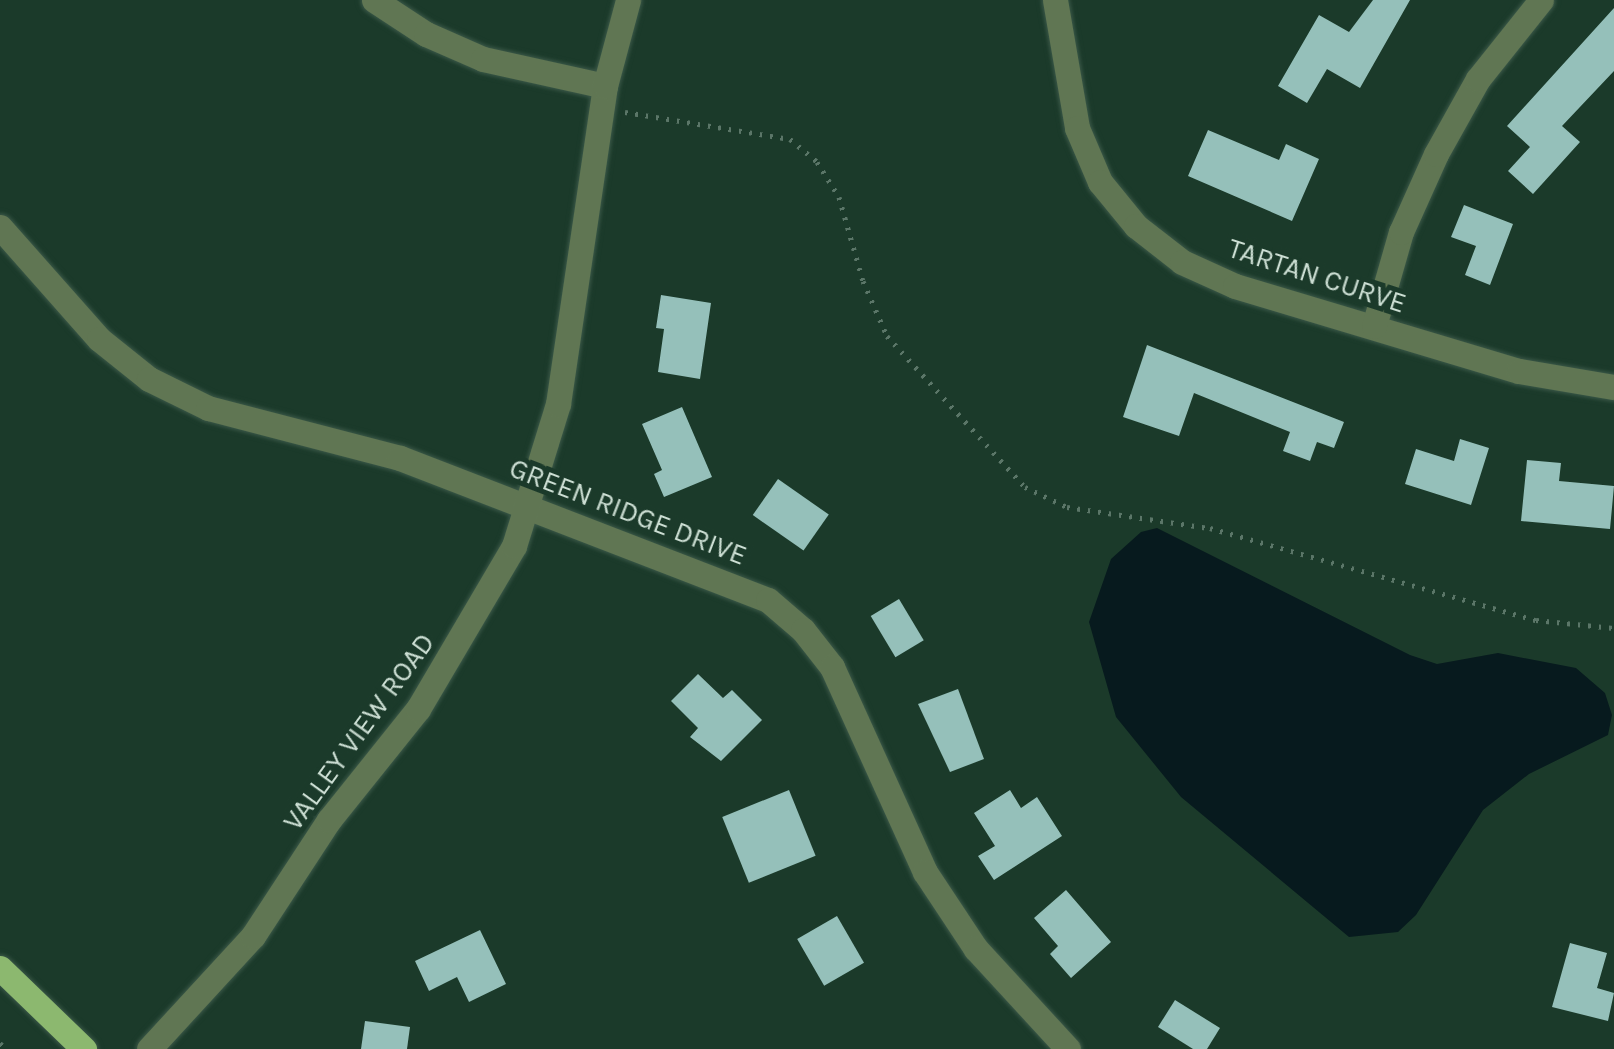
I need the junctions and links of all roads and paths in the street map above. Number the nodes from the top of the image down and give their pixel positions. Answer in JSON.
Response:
{"nodes":[{"id":1,"x":374,"y":0,"type":"edge"},
{"id":2,"x":628,"y":0,"type":"edge"},
{"id":3,"x":1055,"y":0,"type":"edge"},
{"id":4,"x":1542,"y":0,"type":"edge"},
{"id":5,"x":603,"y":97,"type":"junction"},
{"id":6,"x":0,"y":226,"type":"edge"},
{"id":7,"x":1374,"y":326,"type":"junction"},
{"id":8,"x":1614,"y":387,"type":"edge"},
{"id":9,"x":526,"y":504,"type":"junction"},
{"id":10,"x":1614,"y":628,"type":"edge"},
{"id":11,"x":0,"y":968,"type":"edge"},
{"id":12,"x":0,"y":1043,"type":"edge"},
{"id":13,"x":6,"y":1049,"type":"edge"},
{"id":14,"x":84,"y":1049,"type":"edge"},
{"id":15,"x":149,"y":1049,"type":"edge"},
{"id":16,"x":1068,"y":1049,"type":"edge"}],
"edges":[{"from":1,"to":5,"type":"street"},
{"from":2,"to":5,"type":"street","name":"VALLEY VIEW ROAD"},
{"from":3,"to":7,"type":"street","name":"TARTAN CURVE"},
{"from":4,"to":7,"type":"street"},
{"from":5,"to":9,"type":"street","name":"VALLEY VIEW ROAD"},
{"from":5,"to":10,"type":"path"},
{"from":6,"to":9,"type":"street","name":"GREEN RIDGE DRIVE"},
{"from":7,"to":8,"type":"street","name":"TARTAN CURVE"},
{"from":9,"to":15,"type":"street","name":"VALLEY VIEW ROAD"},
{"from":9,"to":16,"type":"street","name":"GREEN RIDGE DRIVE"},
{"from":11,"to":14,"type":"main road"},
{"from":12,"to":13,"type":"path"}]}
